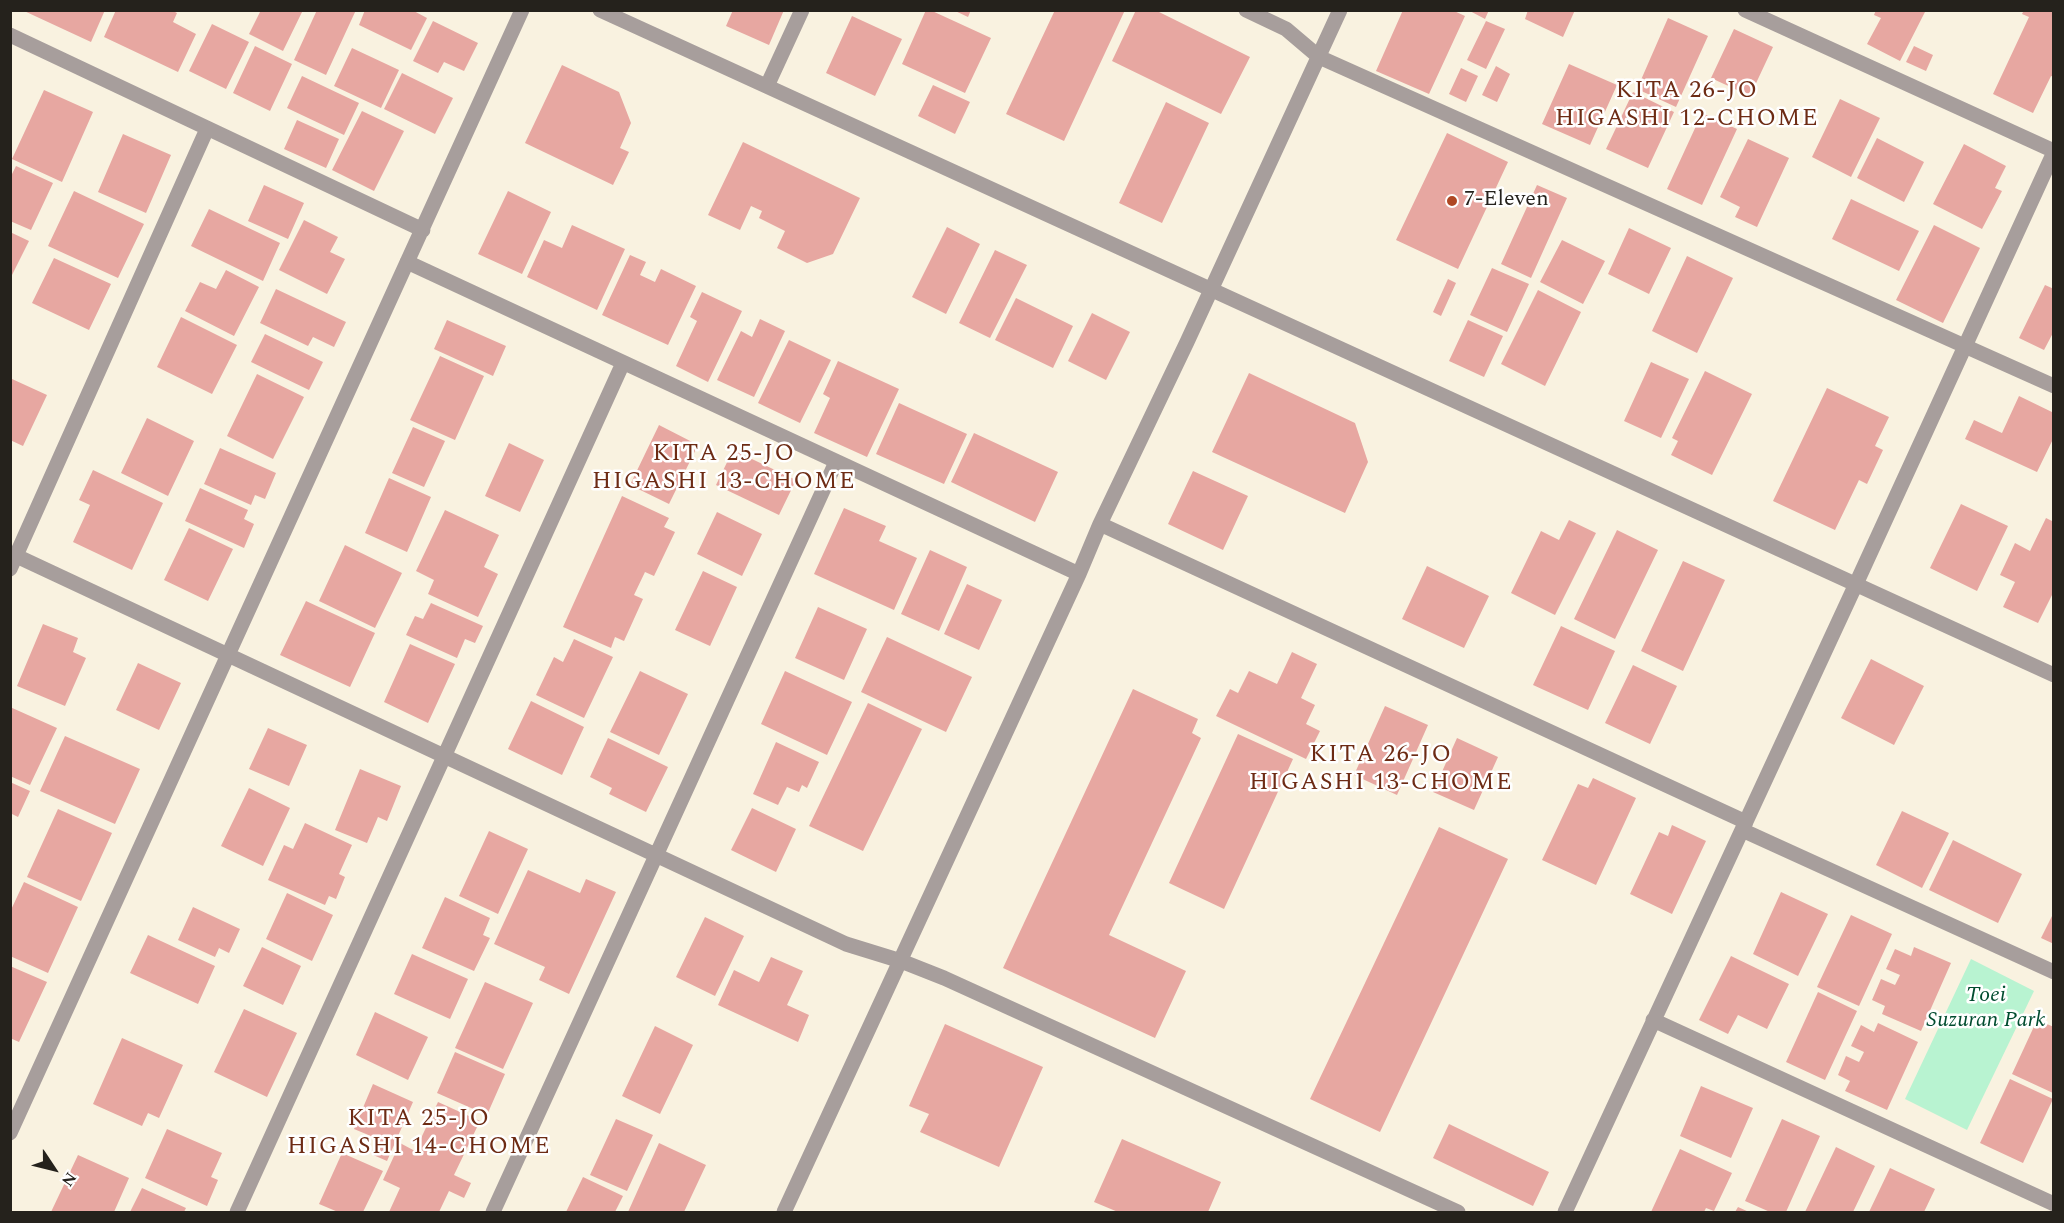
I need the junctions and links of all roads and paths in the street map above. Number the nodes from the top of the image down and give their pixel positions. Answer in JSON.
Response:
{"nodes":[{"id":1,"x":522,"y":10,"type":"edge"},
{"id":2,"x":600,"y":10,"type":"edge"},
{"id":3,"x":802,"y":10,"type":"edge"},
{"id":4,"x":1246,"y":10,"type":"edge"},
{"id":5,"x":1340,"y":10,"type":"edge"},
{"id":6,"x":1745,"y":10,"type":"edge"},
{"id":7,"x":10,"y":35,"type":"edge"},
{"id":8,"x":1319,"y":57,"type":"junction"},
{"id":9,"x":768,"y":86,"type":"junction"},
{"id":10,"x":207,"y":129,"type":"junction"},
{"id":11,"x":2053,"y":156,"type":"edge"},
{"id":12,"x":423,"y":230,"type":"junction"},
{"id":13,"x":407,"y":262,"type":"junction"},
{"id":14,"x":1210,"y":290,"type":"junction"},
{"id":15,"x":1964,"y":347,"type":"junction"},
{"id":16,"x":623,"y":363,"type":"junction"},
{"id":17,"x":2054,"y":386,"type":"edge"},
{"id":18,"x":836,"y":462,"type":"junction"},
{"id":19,"x":1100,"y":524,"type":"junction"},
{"id":20,"x":13,"y":559,"type":"edge"},
{"id":21,"x":1079,"y":574,"type":"junction"},
{"id":22,"x":1856,"y":584,"type":"junction"},
{"id":23,"x":229,"y":655,"type":"junction"},
{"id":24,"x":2054,"y":675,"type":"edge"},
{"id":25,"x":446,"y":756,"type":"junction"},
{"id":26,"x":1744,"y":826,"type":"junction"},
{"id":27,"x":656,"y":854,"type":"junction"},
{"id":28,"x":901,"y":961,"type":"junction"},
{"id":29,"x":2054,"y":972,"type":"edge"},
{"id":30,"x":1653,"y":1020,"type":"junction"},
{"id":31,"x":10,"y":1133,"type":"edge"},
{"id":32,"x":2054,"y":1204,"type":"edge"},
{"id":33,"x":237,"y":1212,"type":"edge"},
{"id":34,"x":493,"y":1212,"type":"edge"},
{"id":35,"x":784,"y":1212,"type":"edge"},
{"id":36,"x":1458,"y":1212,"type":"edge"},
{"id":37,"x":1564,"y":1212,"type":"edge"}],
"edges":[{"from":1,"to":12,"type":"street"},
{"from":2,"to":9,"type":"street"},
{"from":3,"to":9,"type":"street"},
{"from":4,"to":8,"type":"street"},
{"from":5,"to":8,"type":"street"},
{"from":6,"to":11,"type":"street"},
{"from":7,"to":10,"type":"street"},
{"from":8,"to":14,"type":"street"},
{"from":8,"to":15,"type":"street"},
{"from":9,"to":14,"type":"street"},
{"from":10,"to":12,"type":"street"},
{"from":10,"to":20,"type":"street"},
{"from":11,"to":15,"type":"street"},
{"from":12,"to":13,"type":"street"},
{"from":13,"to":16,"type":"street"},
{"from":13,"to":23,"type":"street"},
{"from":14,"to":19,"type":"street"},
{"from":14,"to":22,"type":"street"},
{"from":15,"to":17,"type":"street"},
{"from":15,"to":22,"type":"street"},
{"from":16,"to":18,"type":"street"},
{"from":16,"to":25,"type":"street"},
{"from":18,"to":21,"type":"street"},
{"from":18,"to":27,"type":"street"},
{"from":19,"to":21,"type":"street"},
{"from":19,"to":26,"type":"street"},
{"from":20,"to":23,"type":"street"},
{"from":21,"to":28,"type":"street"},
{"from":22,"to":24,"type":"street"},
{"from":22,"to":26,"type":"street"},
{"from":23,"to":25,"type":"street"},
{"from":23,"to":31,"type":"street"},
{"from":25,"to":27,"type":"street"},
{"from":25,"to":33,"type":"street"},
{"from":26,"to":29,"type":"street"},
{"from":26,"to":30,"type":"street"},
{"from":27,"to":28,"type":"street"},
{"from":27,"to":34,"type":"street"},
{"from":28,"to":35,"type":"street"},
{"from":28,"to":36,"type":"street"},
{"from":30,"to":32,"type":"street"},
{"from":30,"to":37,"type":"street"}]}
